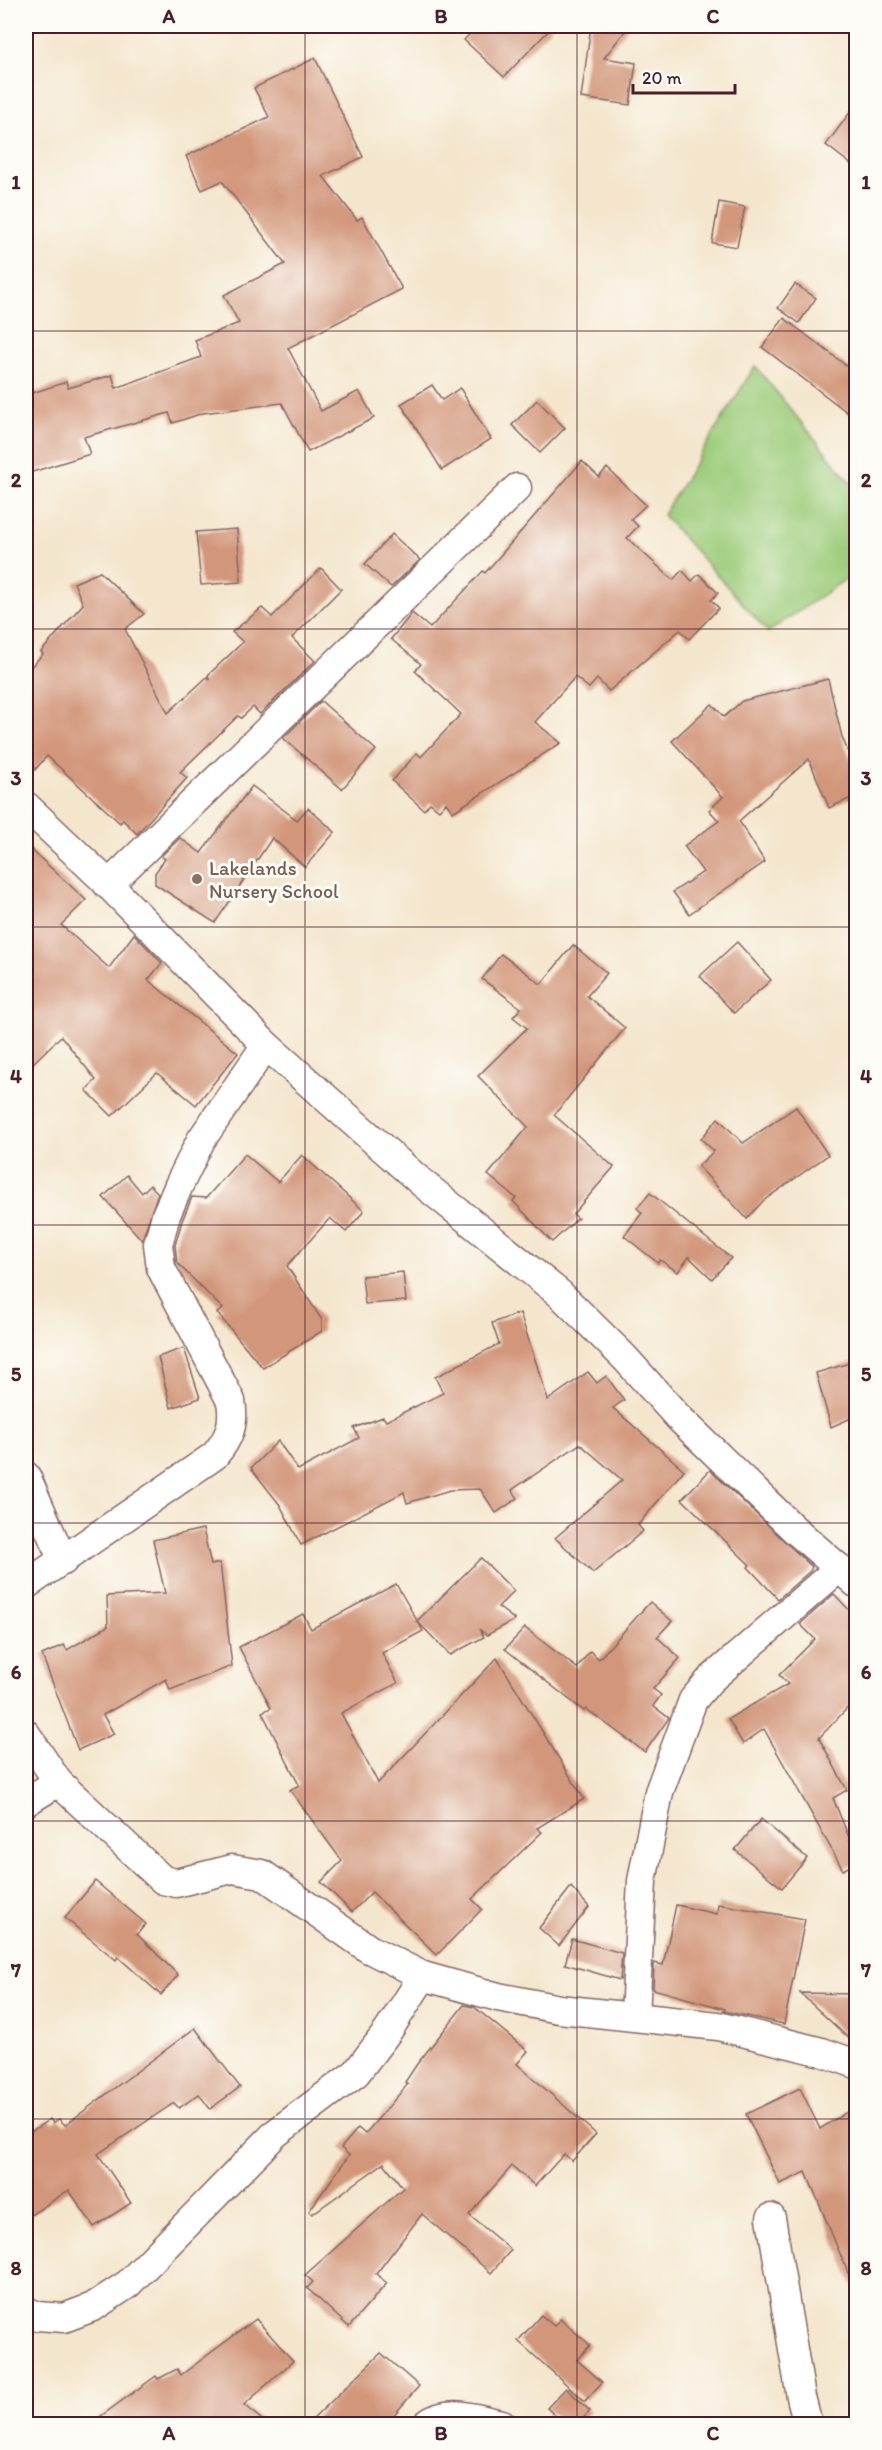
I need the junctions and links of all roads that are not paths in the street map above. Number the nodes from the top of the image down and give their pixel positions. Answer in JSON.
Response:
{"nodes":[{"id":1,"x":518,"y":488,"type":"dead end"},
{"id":2,"x":26,"y":806,"type":"edge"},
{"id":3,"x":108,"y":885,"type":"junction"},
{"id":4,"x":266,"y":1045,"type":"junction"},
{"id":5,"x":26,"y":1476,"type":"edge"},
{"id":6,"x":63,"y":1561,"type":"junction"},
{"id":7,"x":848,"y":1576,"type":"edge"},
{"id":8,"x":26,"y":1585,"type":"edge"},
{"id":9,"x":26,"y":1734,"type":"edge"},
{"id":10,"x":58,"y":1782,"type":"junction"},
{"id":11,"x":26,"y":1802,"type":"edge"},
{"id":12,"x":423,"y":1976,"type":"junction"},
{"id":13,"x":635,"y":2016,"type":"junction"},
{"id":14,"x":856,"y":2064,"type":"edge"},
{"id":15,"x":771,"y":2218,"type":"dead end"},
{"id":16,"x":26,"y":2311,"type":"edge"},
{"id":17,"x":427,"y":2424,"type":"edge"},
{"id":18,"x":502,"y":2424,"type":"edge"},
{"id":19,"x":808,"y":2424,"type":"edge"}],
"edges":[{"from":1,"to":3,"type":"street"},
{"from":2,"to":3,"type":"street"},
{"from":3,"to":4,"type":"street"},
{"from":4,"to":6,"type":"street"},
{"from":4,"to":7,"type":"street"},
{"from":5,"to":6,"type":"street"},
{"from":6,"to":8,"type":"street"},
{"from":7,"to":13,"type":"street"},
{"from":9,"to":10,"type":"street"},
{"from":10,"to":11,"type":"street"},
{"from":10,"to":12,"type":"street"},
{"from":12,"to":13,"type":"street"},
{"from":12,"to":16,"type":"street"},
{"from":13,"to":14,"type":"street"},
{"from":15,"to":19,"type":"street"},
{"from":17,"to":18,"type":"street"}]}
